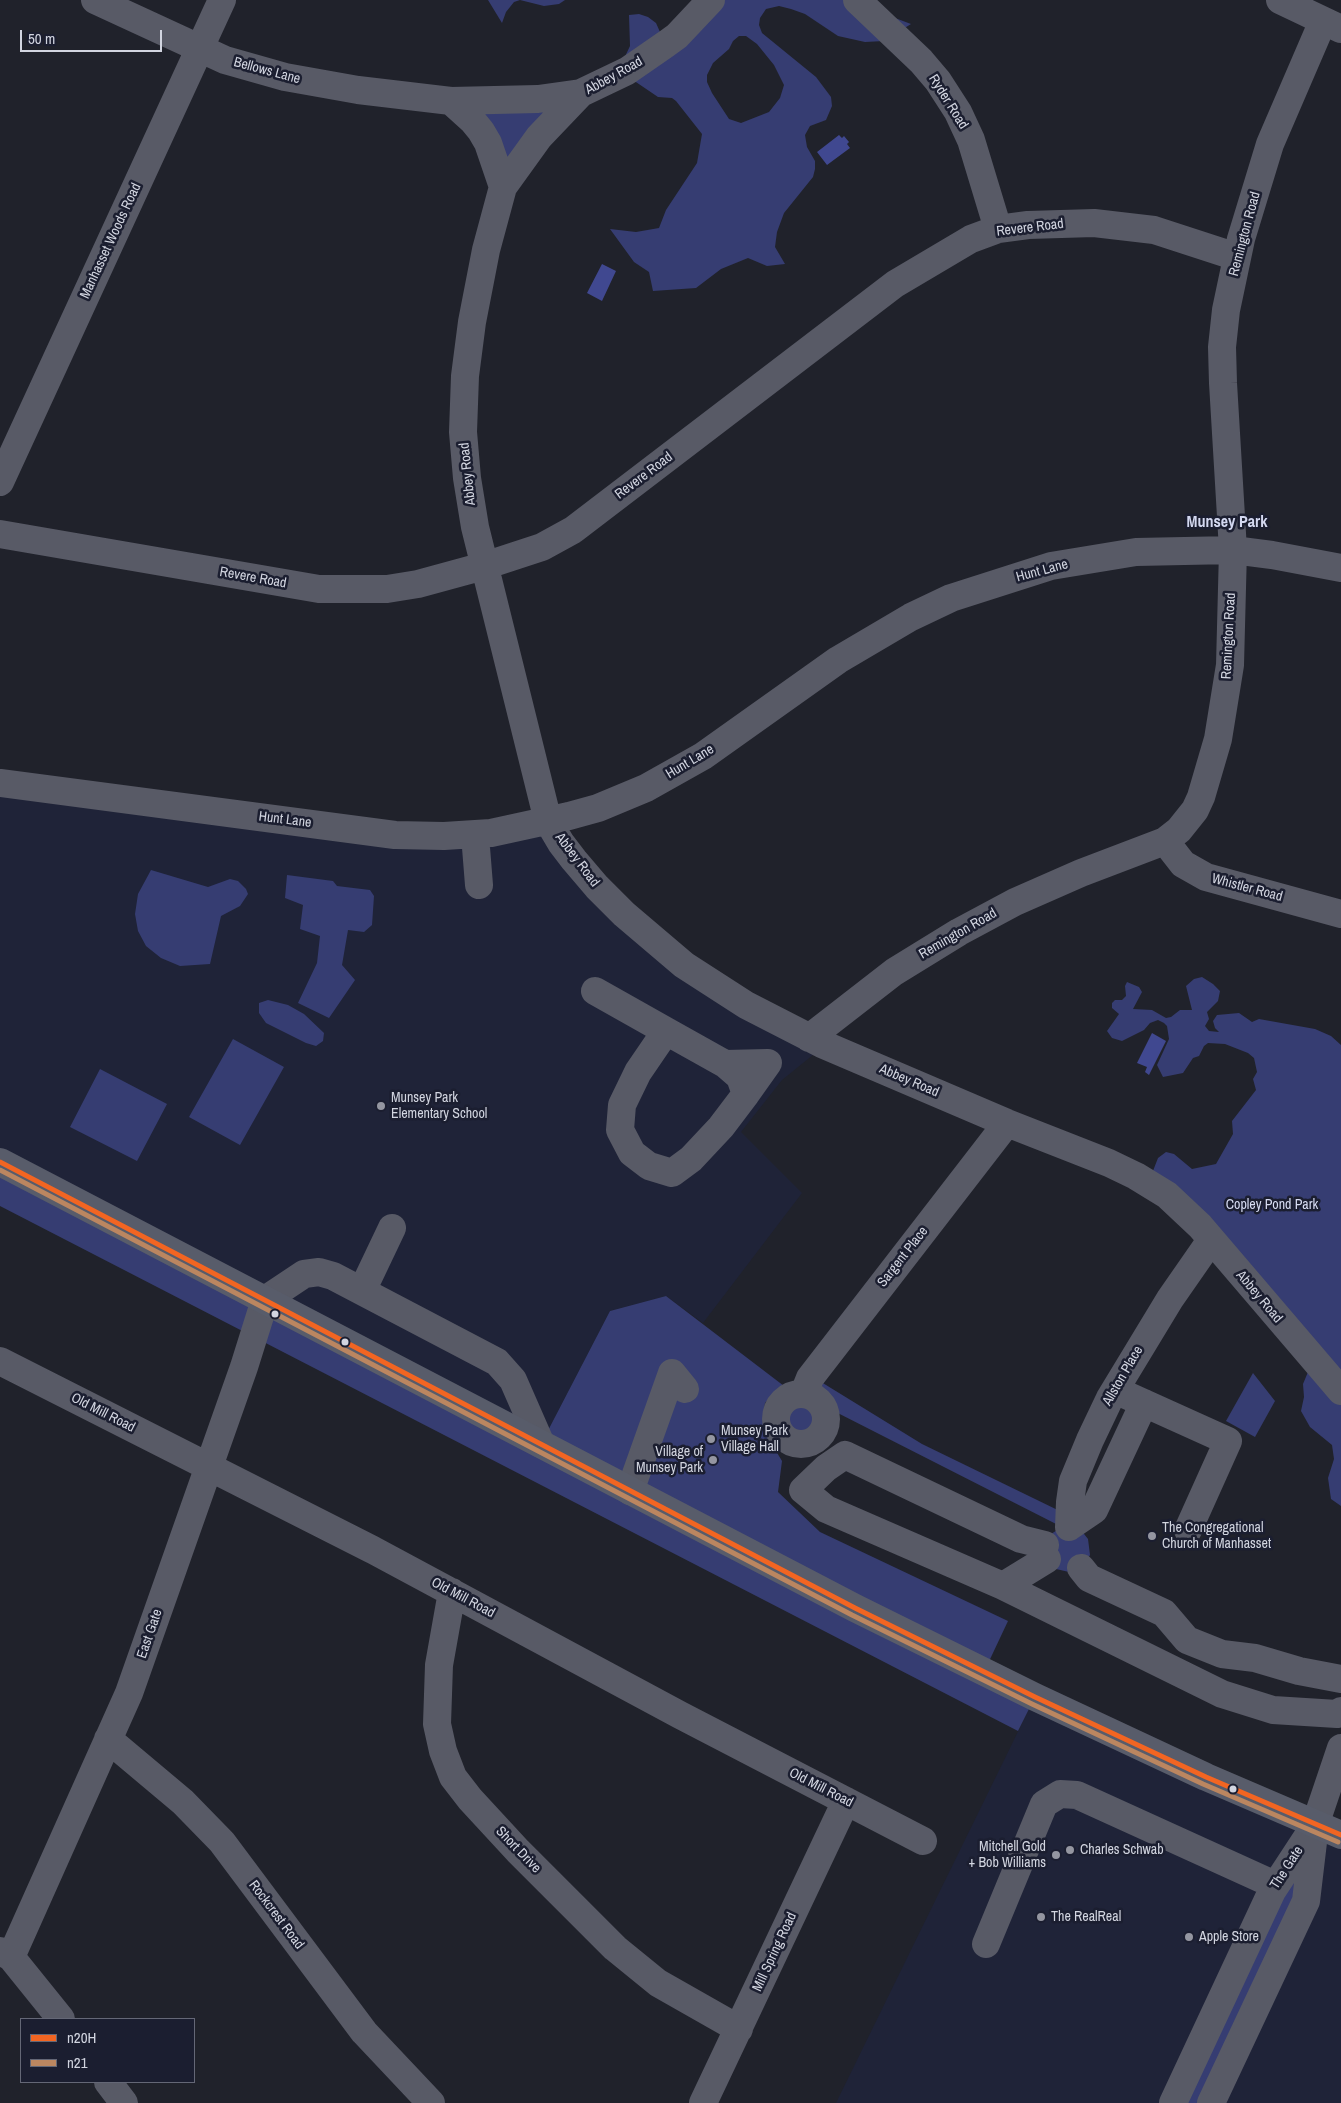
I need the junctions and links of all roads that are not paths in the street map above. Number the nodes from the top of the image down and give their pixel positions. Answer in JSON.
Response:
{"nodes":[{"id":1,"x":95,"y":0,"type":"edge"},
{"id":2,"x":222,"y":0,"type":"edge"},
{"id":3,"x":711,"y":0,"type":"edge"},
{"id":4,"x":857,"y":0,"type":"edge"},
{"id":5,"x":1280,"y":0,"type":"edge"},
{"id":6,"x":1332,"y":25,"type":"edge"},
{"id":7,"x":200,"y":49,"type":"junction"},
{"id":8,"x":581,"y":93,"type":"junction"},
{"id":9,"x":451,"y":101,"type":"junction"},
{"id":10,"x":503,"y":188,"type":"junction"},
{"id":11,"x":998,"y":229,"type":"junction"},
{"id":12,"x":1237,"y":257,"type":"junction"},
{"id":13,"x":0,"y":482,"type":"edge"},
{"id":14,"x":0,"y":534,"type":"edge"},
{"id":15,"x":1233,"y":550,"type":"junction"},
{"id":16,"x":484,"y":566,"type":"junction"},
{"id":17,"x":1341,"y":568,"type":"edge"},
{"id":18,"x":0,"y":783,"type":"edge"},
{"id":19,"x":548,"y":820,"type":"junction"},
{"id":20,"x":475,"y":834,"type":"junction"},
{"id":21,"x":1165,"y":841,"type":"junction"},
{"id":22,"x":479,"y":885,"type":"dead end"},
{"id":23,"x":1341,"y":914,"type":"edge"},
{"id":24,"x":595,"y":991,"type":"dead end"},
{"id":25,"x":666,"y":1031,"type":"junction"},
{"id":26,"x":802,"y":1034,"type":"junction"},
{"id":27,"x":768,"y":1063,"type":"junction"},
{"id":28,"x":725,"y":1064,"type":"junction"},
{"id":29,"x":746,"y":1094,"type":"junction"},
{"id":30,"x":1007,"y":1122,"type":"junction"},
{"id":31,"x":0,"y":1162,"type":"edge"},
{"id":32,"x":392,"y":1228,"type":"dead end"},
{"id":33,"x":1211,"y":1240,"type":"junction"},
{"id":34,"x":362,"y":1291,"type":"junction"},
{"id":35,"x":264,"y":1300,"type":"junction"},
{"id":36,"x":0,"y":1361,"type":"edge"},
{"id":37,"x":685,"y":1389,"type":"dead end"},
{"id":38,"x":1115,"y":1390,"type":"junction"},
{"id":39,"x":1341,"y":1391,"type":"edge"},
{"id":40,"x":807,"y":1395,"type":"dead end"},
{"id":41,"x":1144,"y":1403,"type":"junction"},
{"id":42,"x":541,"y":1444,"type":"junction"},
{"id":43,"x":208,"y":1467,"type":"junction"},
{"id":44,"x":630,"y":1491,"type":"junction"},
{"id":45,"x":1069,"y":1527,"type":"junction"},
{"id":46,"x":1188,"y":1530,"type":"dead end"},
{"id":47,"x":1046,"y":1552,"type":"junction"},
{"id":48,"x":1081,"y":1568,"type":"junction"},
{"id":49,"x":1003,"y":1586,"type":"junction"},
{"id":50,"x":452,"y":1592,"type":"junction"},
{"id":51,"x":1341,"y":1679,"type":"edge"},
{"id":52,"x":1341,"y":1711,"type":"edge"},
{"id":53,"x":108,"y":1739,"type":"junction"},
{"id":54,"x":1339,"y":1759,"type":"edge"},
{"id":55,"x":846,"y":1801,"type":"junction"},
{"id":56,"x":1316,"y":1825,"type":"junction"},
{"id":57,"x":1341,"y":1835,"type":"edge"},
{"id":58,"x":923,"y":1841,"type":"dead end"},
{"id":59,"x":1275,"y":1885,"type":"junction"},
{"id":60,"x":1263,"y":1910,"type":"junction"},
{"id":61,"x":1295,"y":1924,"type":"junction"},
{"id":62,"x":986,"y":1944,"type":"dead end"},
{"id":63,"x":5,"y":1954,"type":"edge"},
{"id":64,"x":60,"y":2018,"type":"edge"},
{"id":65,"x":738,"y":2028,"type":"junction"},
{"id":66,"x":109,"y":2083,"type":"edge"},
{"id":67,"x":124,"y":2103,"type":"edge"},
{"id":68,"x":431,"y":2103,"type":"edge"},
{"id":69,"x":703,"y":2103,"type":"edge"},
{"id":70,"x":1173,"y":2103,"type":"edge"},
{"id":71,"x":1212,"y":2103,"type":"edge"}],
"edges":[{"from":1,"to":7,"type":"street","name":"Bellows Lane"},
{"from":2,"to":7,"type":"street","name":"Manhasset Woods Road"},
{"from":3,"to":8,"type":"street","name":"Abbey Road"},
{"from":4,"to":11,"type":"street","name":"Ryder Road"},
{"from":5,"to":6,"type":"street"},
{"from":6,"to":12,"type":"street","name":"Remington Road"},
{"from":7,"to":9,"type":"street","name":"Bellows Lane"},
{"from":7,"to":13,"type":"street","name":"Manhasset Woods Road"},
{"from":8,"to":9,"type":"street","name":"Bellows Lane"},
{"from":8,"to":10,"type":"street","name":"Abbey Road"},
{"from":9,"to":10,"type":"street"},
{"from":10,"to":16,"type":"street","name":"Abbey Road"},
{"from":11,"to":12,"type":"street","name":"Revere Road"},
{"from":11,"to":16,"type":"street","name":"Revere Road"},
{"from":12,"to":15,"type":"street","name":"Remington Road"},
{"from":14,"to":16,"type":"street","name":"Revere Road"},
{"from":15,"to":17,"type":"street","name":"Hunt Lane"},
{"from":15,"to":19,"type":"street","name":"Hunt Lane"},
{"from":15,"to":21,"type":"street","name":"Remington Road"},
{"from":16,"to":19,"type":"street","name":"Abbey Road"},
{"from":18,"to":20,"type":"street","name":"Hunt Lane"},
{"from":19,"to":20,"type":"street","name":"Hunt Lane"},
{"from":19,"to":26,"type":"street","name":"Abbey Road"},
{"from":20,"to":22,"type":"street"},
{"from":21,"to":23,"type":"street","name":"Whistler Road"},
{"from":21,"to":26,"type":"street","name":"Remington Road"},
{"from":24,"to":25,"type":"street"},
{"from":25,"to":28,"type":"street"},
{"from":25,"to":29,"type":"street"},
{"from":26,"to":27,"type":"street","name":"Remington Road"},
{"from":26,"to":30,"type":"street","name":"Abbey Road"},
{"from":27,"to":28,"type":"street"},
{"from":27,"to":29,"type":"street","name":"Remington Road"},
{"from":28,"to":29,"type":"street"},
{"from":30,"to":33,"type":"street","name":"Abbey Road"},
{"from":30,"to":40,"type":"street","name":"Sargent Place"},
{"from":31,"to":35,"type":"main road"},
{"from":32,"to":34,"type":"street"},
{"from":33,"to":38,"type":"street","name":"Allston Place"},
{"from":33,"to":39,"type":"street","name":"Abbey Road"},
{"from":34,"to":35,"type":"street"},
{"from":34,"to":42,"type":"street"},
{"from":35,"to":42,"type":"main road"},
{"from":35,"to":43,"type":"street","name":"East Gate"},
{"from":36,"to":43,"type":"street","name":"Old Mill Road"},
{"from":37,"to":44,"type":"street"},
{"from":38,"to":41,"type":"street"},
{"from":38,"to":45,"type":"street","name":"Allston Place"},
{"from":41,"to":45,"type":"street"},
{"from":41,"to":46,"type":"street"},
{"from":42,"to":44,"type":"main road"},
{"from":43,"to":50,"type":"street","name":"Old Mill Road"},
{"from":43,"to":53,"type":"street","name":"East Gate"},
{"from":44,"to":56,"type":"main road"},
{"from":45,"to":47,"type":"street"},
{"from":45,"to":48,"type":"street"},
{"from":47,"to":48,"type":"street"},
{"from":47,"to":49,"type":"street"},
{"from":47,"to":49,"type":"street"},
{"from":48,"to":51,"type":"street"},
{"from":49,"to":52,"type":"street"},
{"from":50,"to":55,"type":"street","name":"Old Mill Road"},
{"from":50,"to":65,"type":"street","name":"Short Drive"},
{"from":53,"to":63,"type":"street","name":"East Gate"},
{"from":53,"to":68,"type":"street","name":"Rockcrest Road"},
{"from":54,"to":56,"type":"street"},
{"from":55,"to":58,"type":"street","name":"Old Mill Road"},
{"from":55,"to":65,"type":"street","name":"Mill Spring Road"},
{"from":56,"to":57,"type":"main road"},
{"from":56,"to":59,"type":"street","name":"The Gate"},
{"from":56,"to":61,"type":"street","name":"The Gate"},
{"from":59,"to":60,"type":"street","name":"The Gate"},
{"from":59,"to":62,"type":"street"},
{"from":60,"to":61,"type":"street"},
{"from":60,"to":70,"type":"street","name":"The Gate"},
{"from":61,"to":71,"type":"street","name":"The Gate"},
{"from":63,"to":64,"type":"street"},
{"from":65,"to":69,"type":"street","name":"Mill Spring Road"},
{"from":66,"to":67,"type":"street"}]}
